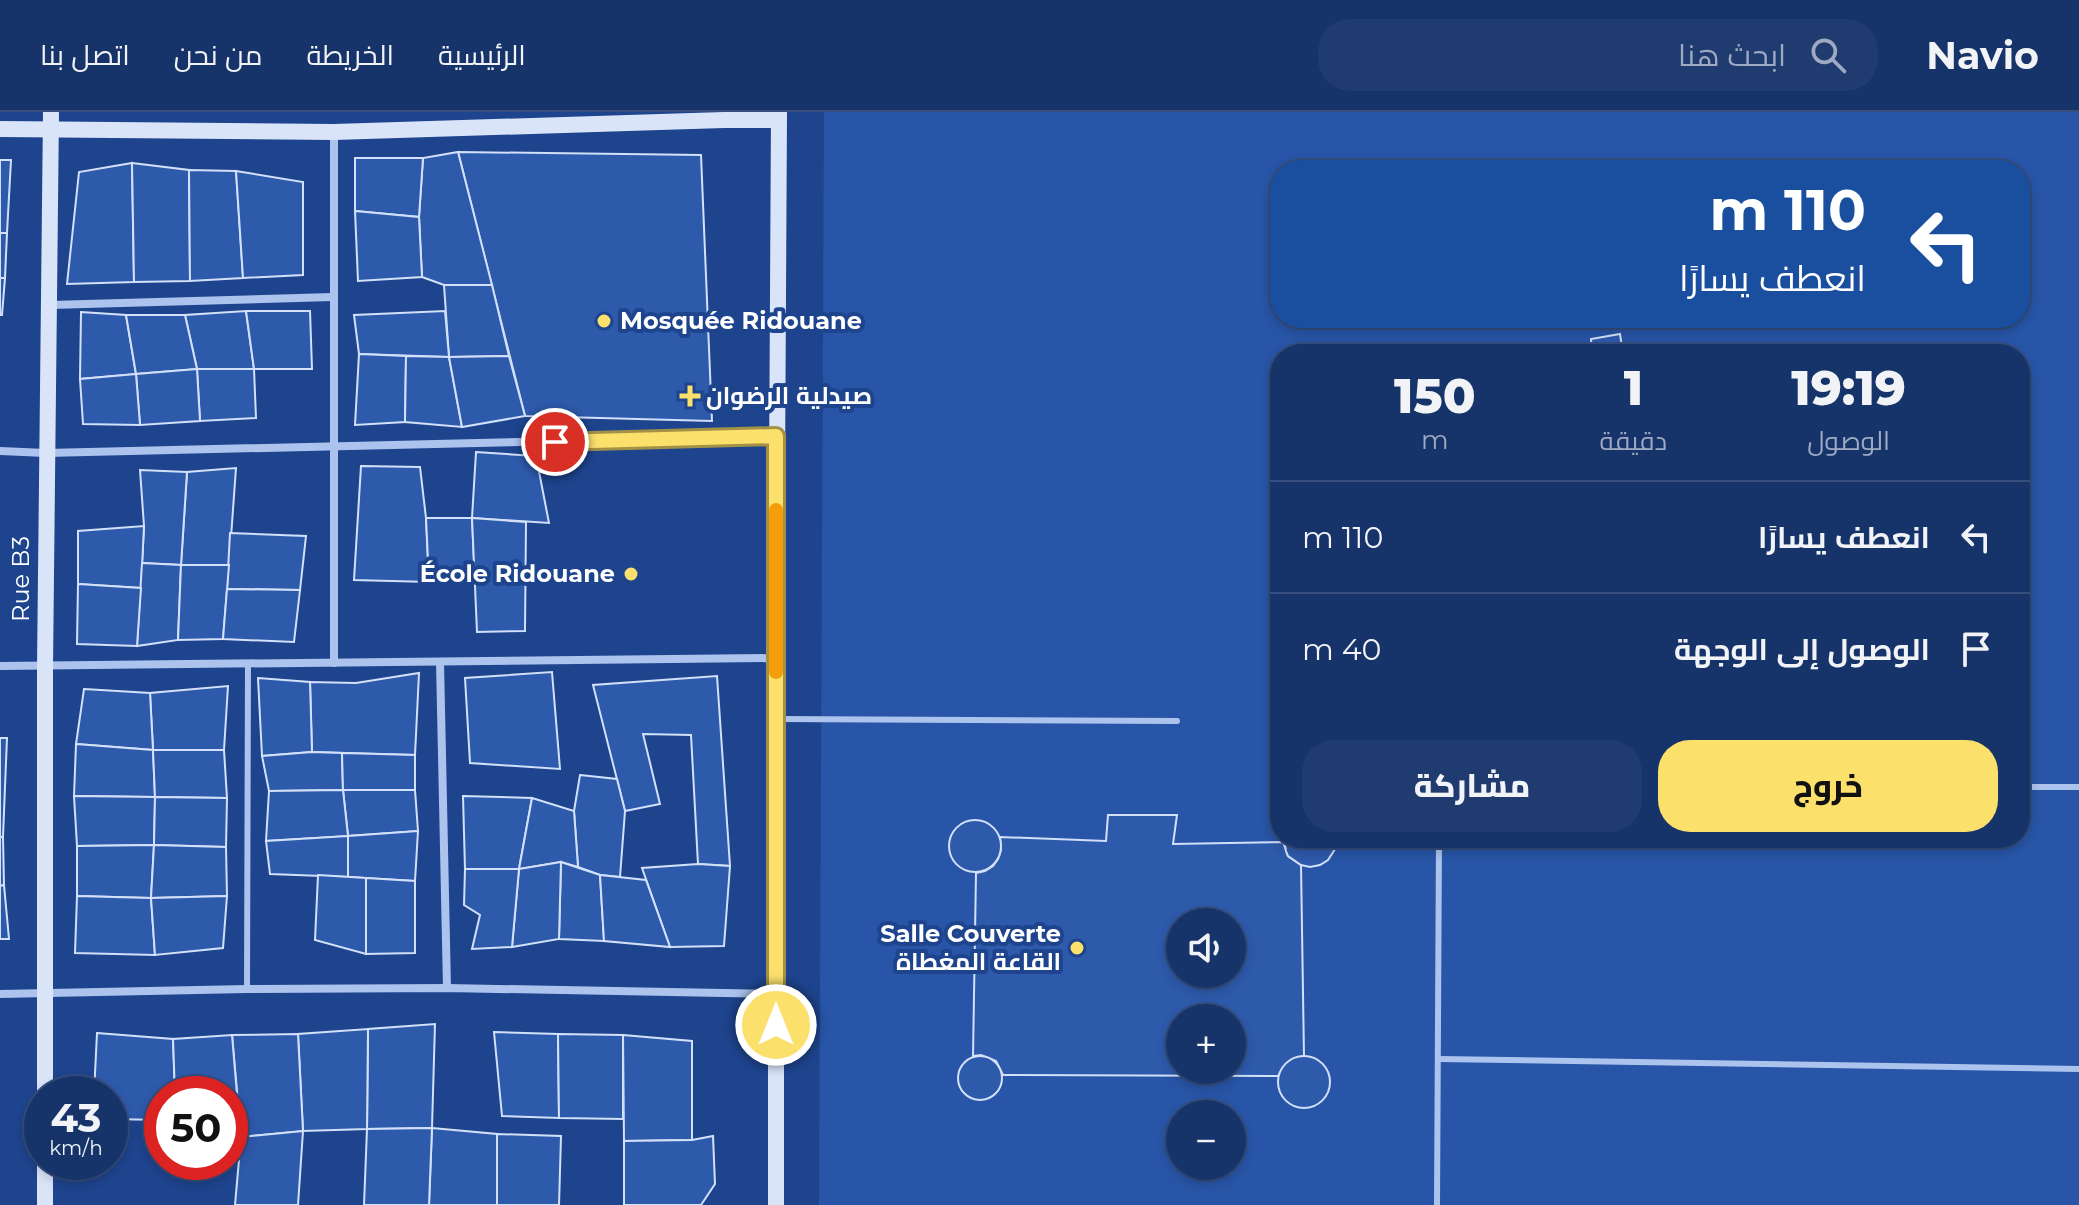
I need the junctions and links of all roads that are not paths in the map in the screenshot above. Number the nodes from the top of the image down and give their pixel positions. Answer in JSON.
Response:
{"nodes":[{"id":1,"x":51,"y":112,"type":"edge"},
{"id":2,"x":779,"y":116,"type":"edge"},
{"id":3,"x":0,"y":129,"type":"edge"},
{"id":4,"x":51,"y":130,"type":"junction"},
{"id":5,"x":334,"y":132,"type":"junction"},
{"id":6,"x":333,"y":297,"type":"junction"},
{"id":7,"x":50,"y":305,"type":"junction"},
{"id":8,"x":776,"y":436,"type":"junction"},
{"id":9,"x":334,"y":447,"type":"junction"},
{"id":10,"x":0,"y":451,"type":"edge"},
{"id":11,"x":46,"y":453,"type":"junction"},
{"id":12,"x":776,"y":658,"type":"junction"},
{"id":13,"x":440,"y":662,"type":"junction"},
{"id":14,"x":334,"y":663,"type":"junction"},
{"id":15,"x":248,"y":664,"type":"junction"},
{"id":16,"x":0,"y":666,"type":"edge"},
{"id":17,"x":45,"y":667,"type":"junction"},
{"id":18,"x":776,"y":719,"type":"junction"},
{"id":19,"x":1177,"y":721,"type":"dead end"},
{"id":20,"x":2030,"y":787,"type":"edge"},
{"id":21,"x":2079,"y":787,"type":"edge"},
{"id":22,"x":1439,"y":848,"type":"edge"},
{"id":23,"x":447,"y":988,"type":"junction"},
{"id":24,"x":247,"y":989,"type":"junction"},
{"id":25,"x":0,"y":994,"type":"edge"},
{"id":26,"x":44,"y":994,"type":"junction"},
{"id":27,"x":776,"y":994,"type":"junction"},
{"id":28,"x":1438,"y":1059,"type":"junction"},
{"id":29,"x":2079,"y":1069,"type":"edge"},
{"id":30,"x":45,"y":1076,"type":"edge"},
{"id":31,"x":45,"y":1180,"type":"edge"},
{"id":32,"x":45,"y":1205,"type":"edge"},
{"id":33,"x":776,"y":1205,"type":"edge"},
{"id":34,"x":1437,"y":1205,"type":"edge"}],
"edges":[{"from":1,"to":4,"type":"street","name":"Rue B3"},
{"from":2,"to":5,"type":"street"},
{"from":2,"to":8,"type":"street"},
{"from":3,"to":4,"type":"street"},
{"from":4,"to":5,"type":"street"},
{"from":4,"to":7,"type":"street","name":"Rue B3"},
{"from":5,"to":6,"type":"street"},
{"from":6,"to":7,"type":"street"},
{"from":6,"to":9,"type":"street"},
{"from":7,"to":11,"type":"street","name":"Rue B3"},
{"from":8,"to":9,"type":"street"},
{"from":8,"to":12,"type":"street"},
{"from":9,"to":11,"type":"street"},
{"from":9,"to":14,"type":"street"},
{"from":10,"to":11,"type":"street"},
{"from":11,"to":17,"type":"street","name":"Rue B3"},
{"from":12,"to":13,"type":"street"},
{"from":12,"to":18,"type":"street"},
{"from":13,"to":14,"type":"street"},
{"from":13,"to":23,"type":"street"},
{"from":14,"to":15,"type":"street"},
{"from":15,"to":17,"type":"street"},
{"from":15,"to":24,"type":"lane"},
{"from":16,"to":17,"type":"street"},
{"from":17,"to":26,"type":"street","name":"Rue B3"},
{"from":18,"to":19,"type":"lane"},
{"from":18,"to":27,"type":"street"},
{"from":20,"to":21,"type":"lane"},
{"from":22,"to":28,"type":"lane"},
{"from":23,"to":24,"type":"street"},
{"from":23,"to":27,"type":"street"},
{"from":24,"to":26,"type":"street"},
{"from":25,"to":26,"type":"street"},
{"from":26,"to":30,"type":"street","name":"Rue B3"},
{"from":27,"to":33,"type":"street"},
{"from":28,"to":29,"type":"lane"},
{"from":28,"to":34,"type":"lane"},
{"from":31,"to":32,"type":"street"}]}
